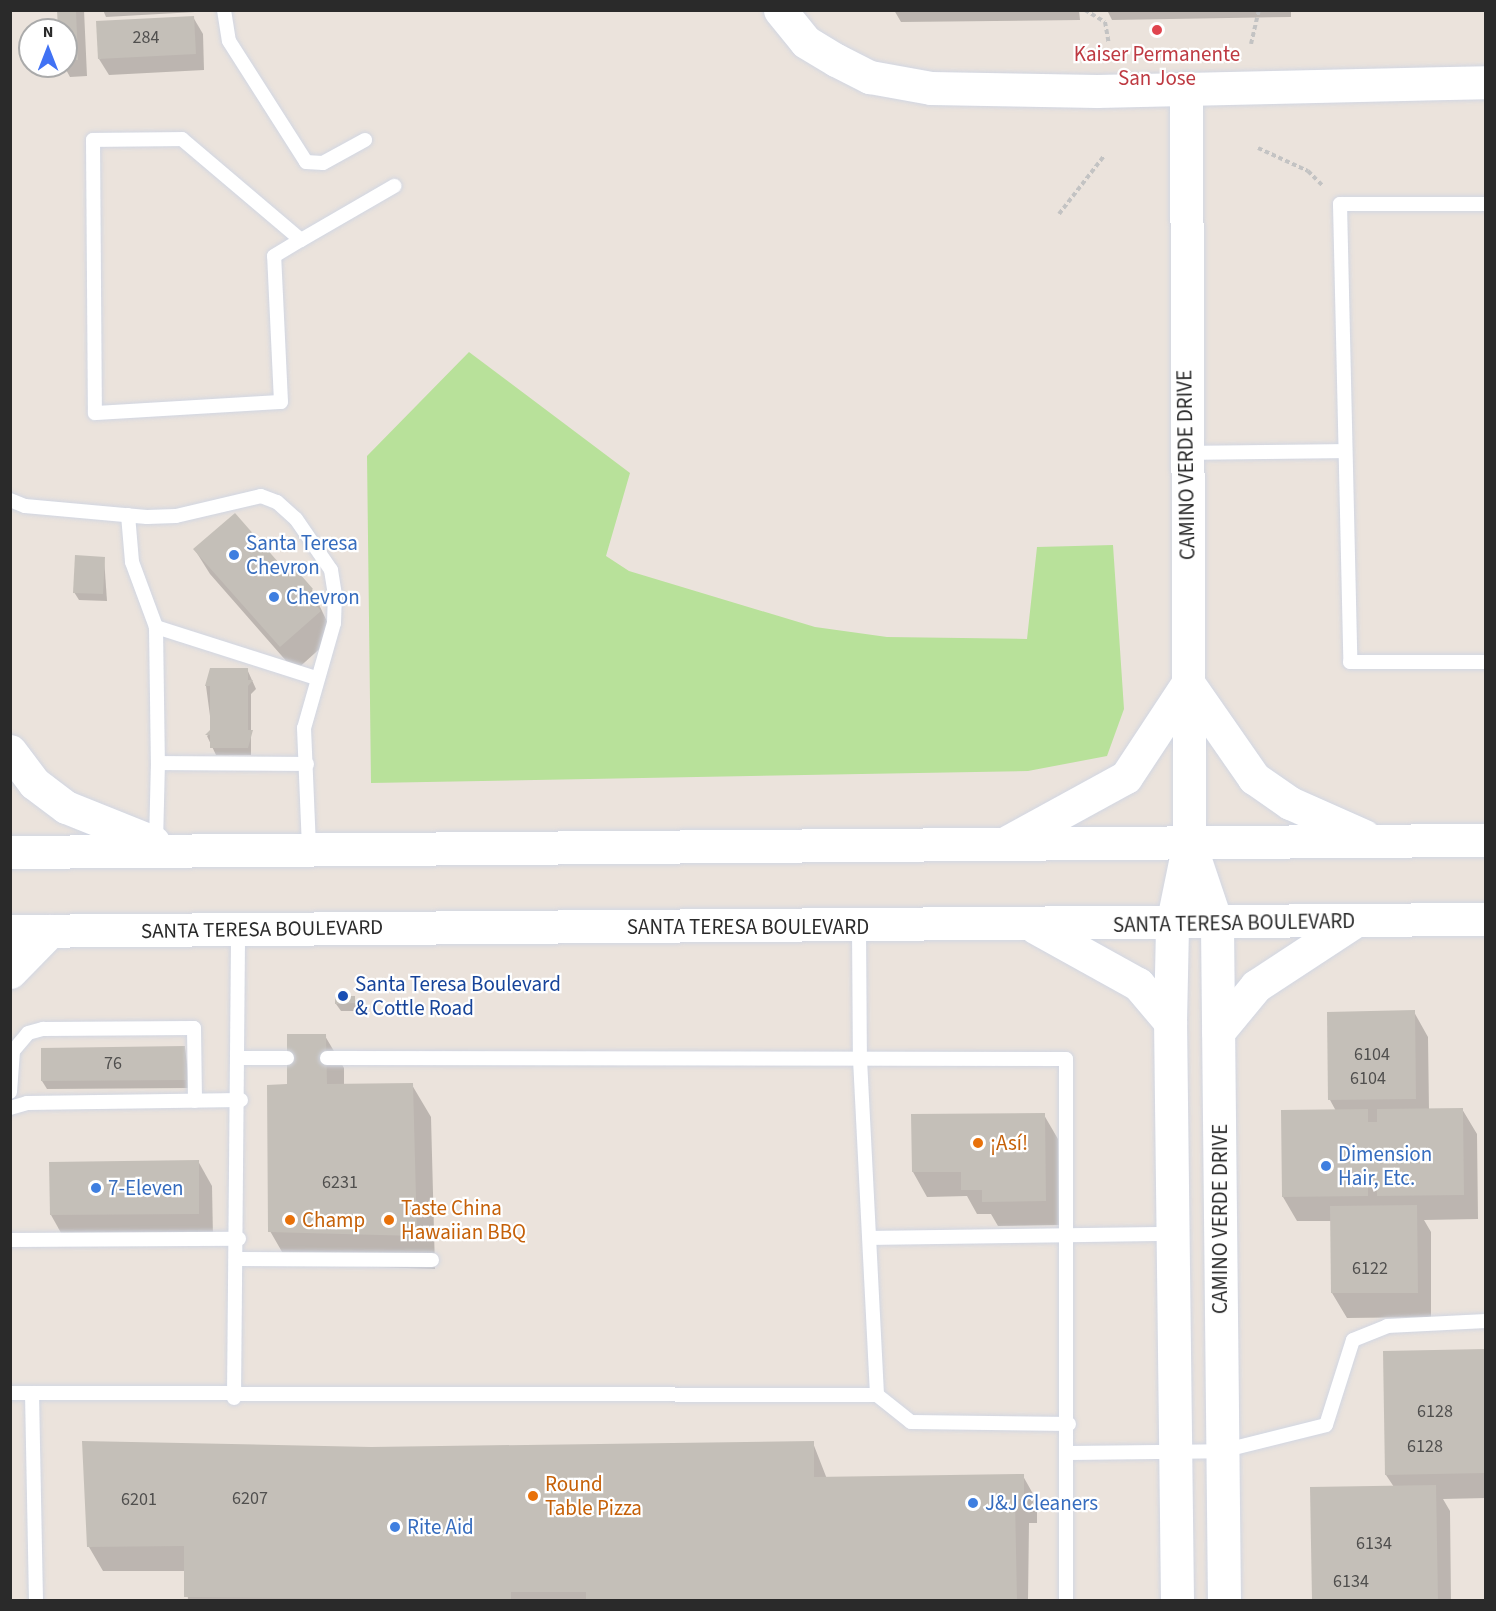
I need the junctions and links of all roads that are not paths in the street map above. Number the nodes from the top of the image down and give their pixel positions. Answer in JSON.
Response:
{"nodes":[{"id":1,"x":224,"y":10,"type":"edge"},
{"id":2,"x":780,"y":10,"type":"edge"},
{"id":3,"x":1485,"y":82,"type":"edge"},
{"id":4,"x":1186,"y":88,"type":"junction"},
{"id":5,"x":365,"y":140,"type":"dead end"},
{"id":6,"x":394,"y":186,"type":"dead end"},
{"id":7,"x":1485,"y":204,"type":"edge"},
{"id":8,"x":302,"y":240,"type":"junction"},
{"id":9,"x":1344,"y":451,"type":"junction"},
{"id":10,"x":1185,"y":453,"type":"junction"},
{"id":11,"x":10,"y":500,"type":"edge"},
{"id":12,"x":128,"y":515,"type":"junction"},
{"id":13,"x":156,"y":627,"type":"junction"},
{"id":14,"x":1485,"y":662,"type":"edge"},
{"id":15,"x":316,"y":678,"type":"junction"},
{"id":16,"x":1188,"y":683,"type":"junction"},
{"id":17,"x":10,"y":752,"type":"edge"},
{"id":18,"x":158,"y":763,"type":"junction"},
{"id":19,"x":307,"y":764,"type":"junction"},
{"id":20,"x":1374,"y":840,"type":"junction"},
{"id":21,"x":1485,"y":840,"type":"edge"},
{"id":22,"x":1189,"y":842,"type":"junction"},
{"id":23,"x":1004,"y":843,"type":"junction"},
{"id":24,"x":167,"y":847,"type":"junction"},
{"id":25,"x":309,"y":849,"type":"junction"},
{"id":26,"x":10,"y":852,"type":"edge"},
{"id":27,"x":1485,"y":919,"type":"edge"},
{"id":28,"x":1355,"y":921,"type":"junction"},
{"id":29,"x":1172,"y":926,"type":"junction"},
{"id":30,"x":1217,"y":926,"type":"junction"},
{"id":31,"x":859,"y":927,"type":"junction"},
{"id":32,"x":1033,"y":927,"type":"junction"},
{"id":33,"x":238,"y":929,"type":"junction"},
{"id":34,"x":10,"y":931,"type":"edge"},
{"id":35,"x":50,"y":931,"type":"junction"},
{"id":36,"x":10,"y":972,"type":"edge"},
{"id":37,"x":1170,"y":1022,"type":"junction"},
{"id":38,"x":1218,"y":1032,"type":"junction"},
{"id":39,"x":240,"y":1058,"type":"junction"},
{"id":40,"x":287,"y":1058,"type":"dead end"},
{"id":41,"x":327,"y":1058,"type":"dead end"},
{"id":42,"x":860,"y":1059,"type":"junction"},
{"id":43,"x":10,"y":1092,"type":"edge"},
{"id":44,"x":241,"y":1100,"type":"junction"},
{"id":45,"x":195,"y":1101,"type":"junction"},
{"id":46,"x":10,"y":1108,"type":"edge"},
{"id":47,"x":1169,"y":1234,"type":"junction"},
{"id":48,"x":873,"y":1238,"type":"junction"},
{"id":49,"x":1068,"y":1238,"type":"junction"},
{"id":50,"x":239,"y":1239,"type":"junction"},
{"id":51,"x":10,"y":1240,"type":"edge"},
{"id":52,"x":238,"y":1259,"type":"junction"},
{"id":53,"x":432,"y":1260,"type":"dead end"},
{"id":54,"x":1485,"y":1322,"type":"edge"},
{"id":55,"x":10,"y":1393,"type":"edge"},
{"id":56,"x":32,"y":1394,"type":"junction"},
{"id":57,"x":877,"y":1395,"type":"junction"},
{"id":58,"x":234,"y":1398,"type":"junction"},
{"id":59,"x":1069,"y":1424,"type":"junction"},
{"id":60,"x":1222,"y":1451,"type":"junction"},
{"id":61,"x":1069,"y":1452,"type":"junction"},
{"id":62,"x":1174,"y":1452,"type":"junction"},
{"id":63,"x":36,"y":1600,"type":"edge"},
{"id":64,"x":1066,"y":1600,"type":"edge"},
{"id":65,"x":1177,"y":1600,"type":"edge"},
{"id":66,"x":1224,"y":1600,"type":"edge"}],
"edges":[{"from":1,"to":5,"type":"lane"},
{"from":2,"to":4,"type":"main road"},
{"from":3,"to":4,"type":"main road"},
{"from":4,"to":10,"type":"main road","name":"CAMINO VERDE DRIVE"},
{"from":6,"to":8,"type":"lane"},
{"from":7,"to":9,"type":"lane"},
{"from":8,"to":8,"type":"lane"},
{"from":9,"to":10,"type":"lane"},
{"from":9,"to":14,"type":"lane"},
{"from":10,"to":16,"type":"main road","name":"CAMINO VERDE DRIVE"},
{"from":11,"to":12,"type":"lane"},
{"from":12,"to":13,"type":"lane"},
{"from":12,"to":15,"type":"lane"},
{"from":13,"to":15,"type":"lane"},
{"from":13,"to":18,"type":"lane"},
{"from":15,"to":19,"type":"lane"},
{"from":16,"to":20,"type":"main road"},
{"from":16,"to":22,"type":"main road","name":"CAMINO VERDE DRIVE"},
{"from":16,"to":23,"type":"main road"},
{"from":17,"to":24,"type":"main road"},
{"from":18,"to":19,"type":"lane"},
{"from":18,"to":24,"type":"lane"},
{"from":19,"to":25,"type":"lane"},
{"from":20,"to":21,"type":"main road"},
{"from":20,"to":22,"type":"main road"},
{"from":22,"to":23,"type":"main road"},
{"from":22,"to":29,"type":"main road","name":"CAMINO VERDE DRIVE"},
{"from":22,"to":30,"type":"main road","name":"CAMINO VERDE DRIVE"},
{"from":23,"to":25,"type":"main road"},
{"from":24,"to":25,"type":"main road"},
{"from":24,"to":26,"type":"main road"},
{"from":27,"to":28,"type":"main road","name":"SANTA TERESA BOULEVARD"},
{"from":28,"to":30,"type":"main road","name":"SANTA TERESA BOULEVARD"},
{"from":28,"to":38,"type":"main road"},
{"from":29,"to":30,"type":"main road","name":"SANTA TERESA BOULEVARD"},
{"from":29,"to":32,"type":"main road","name":"SANTA TERESA BOULEVARD"},
{"from":29,"to":37,"type":"main road","name":"CAMINO VERDE DRIVE"},
{"from":30,"to":38,"type":"main road","name":"CAMINO VERDE DRIVE"},
{"from":31,"to":32,"type":"main road","name":"SANTA TERESA BOULEVARD"},
{"from":31,"to":33,"type":"main road","name":"SANTA TERESA BOULEVARD"},
{"from":31,"to":42,"type":"lane"},
{"from":32,"to":37,"type":"main road"},
{"from":33,"to":35,"type":"main road","name":"SANTA TERESA BOULEVARD"},
{"from":33,"to":39,"type":"lane"},
{"from":34,"to":35,"type":"main road","name":"SANTA TERESA BOULEVARD"},
{"from":35,"to":36,"type":"main road"},
{"from":37,"to":47,"type":"main road","name":"CAMINO VERDE DRIVE"},
{"from":38,"to":60,"type":"main road","name":"CAMINO VERDE DRIVE"},
{"from":39,"to":40,"type":"lane"},
{"from":39,"to":44,"type":"lane"},
{"from":41,"to":42,"type":"lane"},
{"from":42,"to":48,"type":"lane"},
{"from":42,"to":49,"type":"lane"},
{"from":43,"to":45,"type":"lane"},
{"from":44,"to":45,"type":"lane"},
{"from":44,"to":50,"type":"lane"},
{"from":45,"to":46,"type":"lane"},
{"from":47,"to":49,"type":"lane"},
{"from":47,"to":62,"type":"main road","name":"CAMINO VERDE DRIVE"},
{"from":48,"to":49,"type":"lane"},
{"from":48,"to":57,"type":"lane"},
{"from":49,"to":59,"type":"lane"},
{"from":50,"to":51,"type":"lane"},
{"from":50,"to":52,"type":"lane"},
{"from":52,"to":53,"type":"lane"},
{"from":52,"to":58,"type":"lane"},
{"from":54,"to":60,"type":"lane"},
{"from":55,"to":56,"type":"lane"},
{"from":56,"to":58,"type":"lane"},
{"from":56,"to":63,"type":"lane"},
{"from":57,"to":58,"type":"lane"},
{"from":57,"to":59,"type":"lane"},
{"from":59,"to":61,"type":"lane"},
{"from":60,"to":62,"type":"lane"},
{"from":60,"to":66,"type":"main road","name":"CAMINO VERDE DRIVE"},
{"from":61,"to":62,"type":"lane"},
{"from":61,"to":64,"type":"lane"},
{"from":62,"to":65,"type":"main road","name":"CAMINO VERDE DRIVE"}]}
